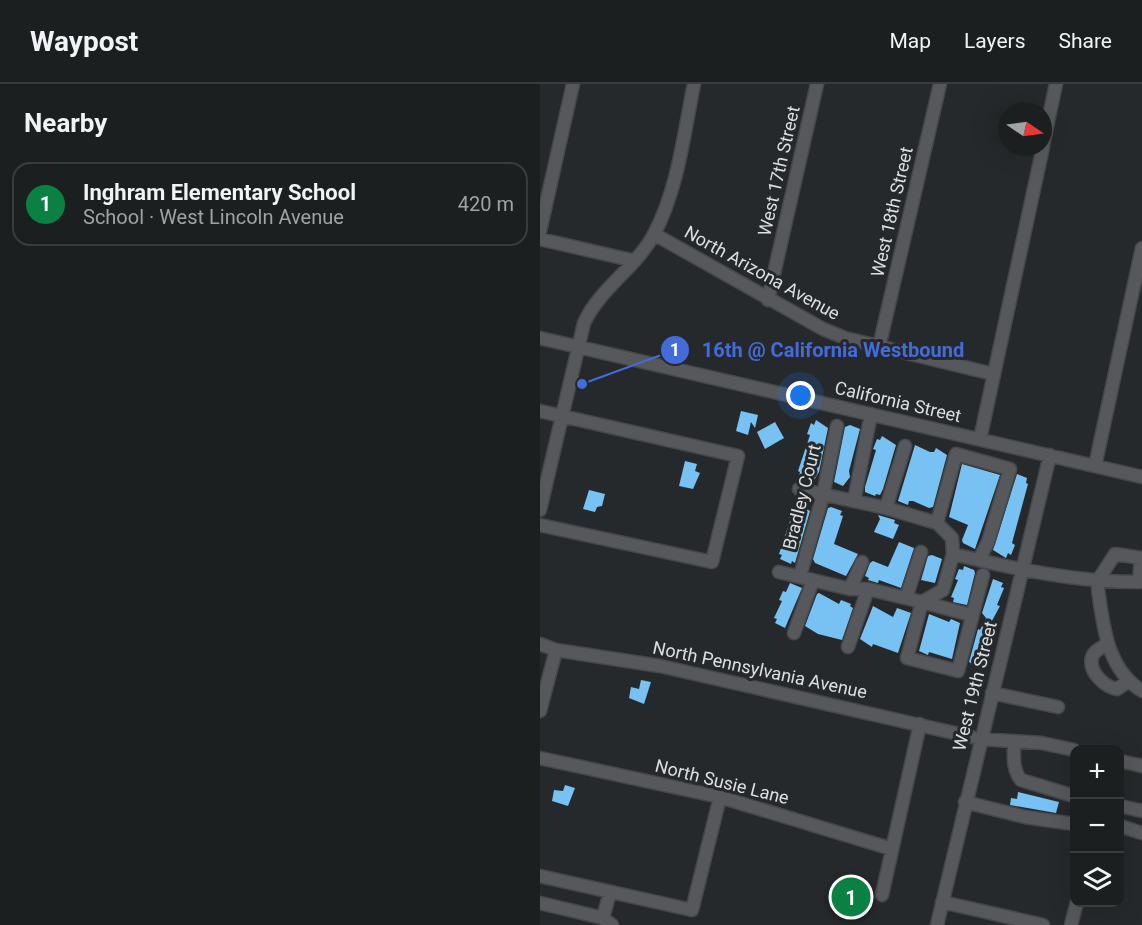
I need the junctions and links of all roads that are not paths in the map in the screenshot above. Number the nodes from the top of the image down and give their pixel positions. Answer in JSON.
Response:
{"nodes":[{"id":1,"x":573,"y":84,"type":"edge"},
{"id":2,"x":694,"y":84,"type":"edge"},
{"id":3,"x":817,"y":84,"type":"edge"},
{"id":4,"x":940,"y":84,"type":"edge"},
{"id":5,"x":1056,"y":84,"type":"edge"},
{"id":6,"x":1052,"y":103,"type":"edge"},
{"id":7,"x":1041,"y":156,"type":"edge"},
{"id":8,"x":540,"y":231,"type":"edge"},
{"id":9,"x":654,"y":234,"type":"junction"},
{"id":10,"x":540,"y":239,"type":"edge"},
{"id":11,"x":1142,"y":248,"type":"edge"},
{"id":12,"x":635,"y":261,"type":"junction"},
{"id":13,"x":768,"y":300,"type":"junction"},
{"id":14,"x":540,"y":338,"type":"edge"},
{"id":15,"x":578,"y":346,"type":"junction"},
{"id":16,"x":879,"y":347,"type":"junction"},
{"id":17,"x":993,"y":374,"type":"junction"},
{"id":18,"x":540,"y":411,"type":"edge"},
{"id":19,"x":871,"y":414,"type":"junction"},
{"id":20,"x":562,"y":417,"type":"junction"},
{"id":21,"x":837,"y":426,"type":"dead end"},
{"id":22,"x":980,"y":440,"type":"junction"},
{"id":23,"x":905,"y":446,"type":"dead end"},
{"id":24,"x":1050,"y":455,"type":"junction"},
{"id":25,"x":1095,"y":466,"type":"junction"},
{"id":26,"x":1142,"y":477,"type":"edge"},
{"id":27,"x":799,"y":489,"type":"dead end"},
{"id":28,"x":823,"y":495,"type":"junction"},
{"id":29,"x":854,"y":501,"type":"junction"},
{"id":30,"x":886,"y":508,"type":"junction"},
{"id":31,"x":540,"y":510,"type":"edge"},
{"id":32,"x":938,"y":523,"type":"junction"},
{"id":33,"x":540,"y":525,"type":"edge"},
{"id":34,"x":921,"y":552,"type":"dead end"},
{"id":35,"x":953,"y":554,"type":"junction"},
{"id":36,"x":979,"y":560,"type":"junction"},
{"id":37,"x":862,"y":562,"type":"dead end"},
{"id":38,"x":1023,"y":570,"type":"junction"},
{"id":39,"x":779,"y":572,"type":"dead end"},
{"id":40,"x":983,"y":575,"type":"dead end"},
{"id":41,"x":800,"y":576,"type":"junction"},
{"id":42,"x":813,"y":580,"type":"junction"},
{"id":43,"x":850,"y":589,"type":"junction"},
{"id":44,"x":868,"y":589,"type":"junction"},
{"id":45,"x":906,"y":598,"type":"junction"},
{"id":46,"x":922,"y":602,"type":"junction"},
{"id":47,"x":971,"y":615,"type":"junction"},
{"id":48,"x":794,"y":633,"type":"dead end"},
{"id":49,"x":540,"y":644,"type":"edge"},
{"id":50,"x":1107,"y":644,"type":"junction"},
{"id":51,"x":848,"y":647,"type":"dead end"},
{"id":52,"x":556,"y":650,"type":"junction"},
{"id":53,"x":1127,"y":682,"type":"junction"},
{"id":54,"x":1142,"y":691,"type":"edge"},
{"id":55,"x":992,"y":693,"type":"junction"},
{"id":56,"x":1058,"y":707,"type":"dead end"},
{"id":57,"x":540,"y":711,"type":"edge"},
{"id":58,"x":920,"y":724,"type":"junction"},
{"id":59,"x":976,"y":738,"type":"junction"},
{"id":60,"x":1014,"y":741,"type":"junction"},
{"id":61,"x":1070,"y":749,"type":"edge"},
{"id":62,"x":540,"y":758,"type":"edge"},
{"id":63,"x":1124,"y":762,"type":"edge"},
{"id":64,"x":1142,"y":766,"type":"edge"},
{"id":65,"x":1070,"y":795,"type":"edge"},
{"id":66,"x":720,"y":797,"type":"junction"},
{"id":67,"x":965,"y":802,"type":"junction"},
{"id":68,"x":1124,"y":807,"type":"edge"},
{"id":69,"x":1142,"y":811,"type":"edge"},
{"id":70,"x":1070,"y":823,"type":"edge"},
{"id":71,"x":1124,"y":828,"type":"edge"},
{"id":72,"x":1142,"y":833,"type":"edge"},
{"id":73,"x":892,"y":849,"type":"junction"},
{"id":74,"x":540,"y":876,"type":"edge"},
{"id":75,"x":610,"y":892,"type":"junction"},
{"id":76,"x":882,"y":895,"type":"dead end"},
{"id":77,"x":942,"y":902,"type":"junction"},
{"id":78,"x":540,"y":903,"type":"edge"},
{"id":79,"x":1076,"y":907,"type":"edge"},
{"id":80,"x":608,"y":922,"type":"edge"},
{"id":81,"x":937,"y":925,"type":"edge"},
{"id":82,"x":1043,"y":925,"type":"edge"},
{"id":83,"x":1071,"y":925,"type":"edge"}],
"edges":[{"from":1,"to":8,"type":"street"},
{"from":2,"to":9,"type":"street"},
{"from":3,"to":13,"type":"street","name":"West 17th Street"},
{"from":4,"to":16,"type":"street","name":"West 18th Street"},
{"from":5,"to":6,"type":"street"},
{"from":7,"to":17,"type":"street"},
{"from":9,"to":12,"type":"street"},
{"from":9,"to":13,"type":"street","name":"North Arizona Avenue"},
{"from":10,"to":12,"type":"street"},
{"from":11,"to":25,"type":"street"},
{"from":12,"to":15,"type":"street"},
{"from":13,"to":16,"type":"street","name":"North Arizona Avenue"},
{"from":14,"to":15,"type":"street","name":"California Street"},
{"from":15,"to":19,"type":"street","name":"California Street"},
{"from":15,"to":20,"type":"street"},
{"from":16,"to":17,"type":"street","name":"North Arizona Avenue"},
{"from":17,"to":22,"type":"street"},
{"from":18,"to":20,"type":"street"},
{"from":19,"to":22,"type":"street","name":"California Street"},
{"from":19,"to":29,"type":"street"},
{"from":20,"to":31,"type":"street"},
{"from":20,"to":33,"type":"street"},
{"from":21,"to":28,"type":"street","name":"Bradley Court"},
{"from":22,"to":24,"type":"street","name":"California Street"},
{"from":23,"to":30,"type":"street"},
{"from":24,"to":25,"type":"street","name":"California Street"},
{"from":24,"to":38,"type":"street","name":"West 19th Street"},
{"from":25,"to":26,"type":"street","name":"California Street"},
{"from":27,"to":28,"type":"street"},
{"from":28,"to":29,"type":"street"},
{"from":28,"to":41,"type":"street","name":"Bradley Court"},
{"from":29,"to":30,"type":"street"},
{"from":30,"to":32,"type":"street"},
{"from":32,"to":35,"type":"street"},
{"from":32,"to":36,"type":"street"},
{"from":34,"to":45,"type":"street"},
{"from":35,"to":36,"type":"street"},
{"from":35,"to":46,"type":"street"},
{"from":36,"to":38,"type":"street"},
{"from":37,"to":43,"type":"street"},
{"from":38,"to":50,"type":"street"},
{"from":38,"to":55,"type":"street","name":"West 19th Street"},
{"from":39,"to":41,"type":"street"},
{"from":40,"to":47,"type":"street"},
{"from":41,"to":42,"type":"street"},
{"from":42,"to":43,"type":"street"},
{"from":42,"to":48,"type":"street"},
{"from":43,"to":44,"type":"street"},
{"from":44,"to":45,"type":"street"},
{"from":44,"to":51,"type":"street"},
{"from":45,"to":46,"type":"street"},
{"from":46,"to":47,"type":"street"},
{"from":46,"to":47,"type":"street"},
{"from":49,"to":52,"type":"street","name":"North Pennsylvania Avenue"},
{"from":50,"to":53,"type":"street"},
{"from":50,"to":53,"type":"street"},
{"from":52,"to":57,"type":"street"},
{"from":52,"to":58,"type":"street","name":"North Pennsylvania Avenue"},
{"from":53,"to":54,"type":"street"},
{"from":55,"to":56,"type":"street"},
{"from":55,"to":59,"type":"street","name":"West 19th Street"},
{"from":58,"to":59,"type":"street","name":"North Pennsylvania Avenue"},
{"from":58,"to":73,"type":"street"},
{"from":59,"to":60,"type":"street","name":"North Pennsylvania Avenue"},
{"from":59,"to":67,"type":"street","name":"West 19th Street"},
{"from":60,"to":61,"type":"street","name":"North Pennsylvania Avenue"},
{"from":60,"to":65,"type":"street"},
{"from":62,"to":66,"type":"street","name":"North Susie Lane"},
{"from":63,"to":64,"type":"street"},
{"from":66,"to":73,"type":"street","name":"North Susie Lane"},
{"from":66,"to":75,"type":"street"},
{"from":67,"to":70,"type":"street"},
{"from":67,"to":77,"type":"street","name":"West 19th Street"},
{"from":68,"to":69,"type":"street"},
{"from":71,"to":72,"type":"street"},
{"from":73,"to":76,"type":"street"},
{"from":74,"to":75,"type":"street"},
{"from":75,"to":80,"type":"street"},
{"from":77,"to":81,"type":"street","name":"West 19th Street"},
{"from":77,"to":82,"type":"street"},
{"from":78,"to":80,"type":"street"},
{"from":79,"to":83,"type":"street"}]}
